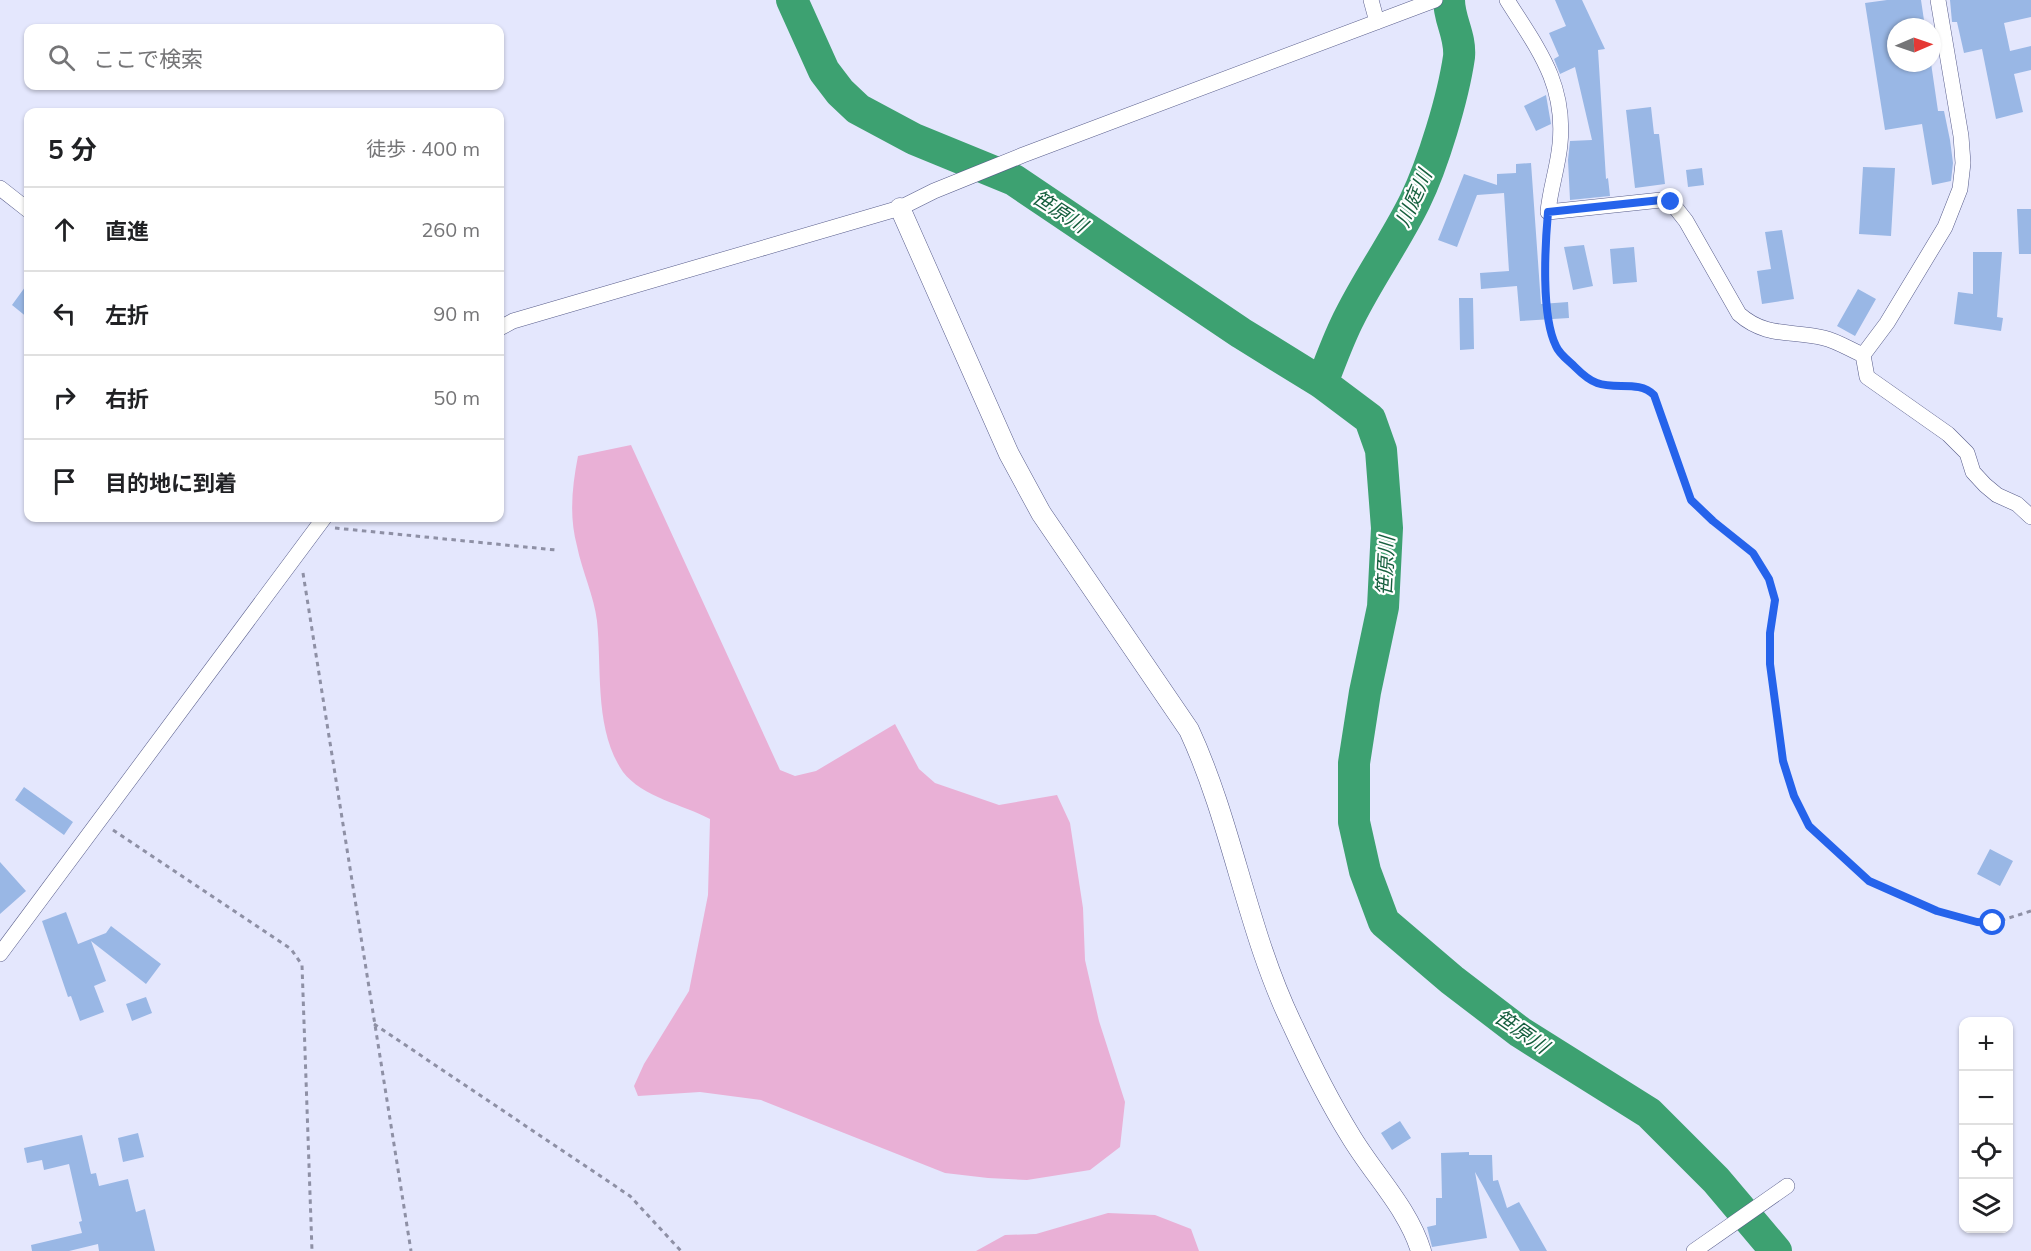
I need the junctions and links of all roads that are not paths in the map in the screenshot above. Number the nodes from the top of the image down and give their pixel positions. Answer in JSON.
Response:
{"nodes":[{"id":1,"x":1371,"y":0,"type":"edge"},
{"id":2,"x":1436,"y":0,"type":"edge"},
{"id":3,"x":1507,"y":0,"type":"edge"},
{"id":4,"x":1938,"y":0,"type":"edge"},
{"id":5,"x":1377,"y":22,"type":"junction"},
{"id":6,"x":0,"y":188,"type":"edge"},
{"id":7,"x":24,"y":207,"type":"edge"},
{"id":8,"x":900,"y":208,"type":"junction"},
{"id":9,"x":504,"y":326,"type":"edge"},
{"id":10,"x":1863,"y":355,"type":"junction"},
{"id":11,"x":2031,"y":517,"type":"edge"},
{"id":12,"x":321,"y":522,"type":"edge"},
{"id":13,"x":0,"y":954,"type":"edge"},
{"id":14,"x":1787,"y":1186,"type":"dead end"},
{"id":15,"x":1421,"y":1251,"type":"edge"},
{"id":16,"x":1694,"y":1251,"type":"edge"}],
"edges":[{"from":1,"to":5,"type":"street"},
{"from":2,"to":5,"type":"street"},
{"from":3,"to":10,"type":"street"},
{"from":4,"to":10,"type":"street"},
{"from":5,"to":8,"type":"street"},
{"from":6,"to":7,"type":"street"},
{"from":8,"to":9,"type":"street"},
{"from":8,"to":15,"type":"street"},
{"from":10,"to":11,"type":"street"},
{"from":12,"to":13,"type":"street"},
{"from":14,"to":16,"type":"street"}]}
